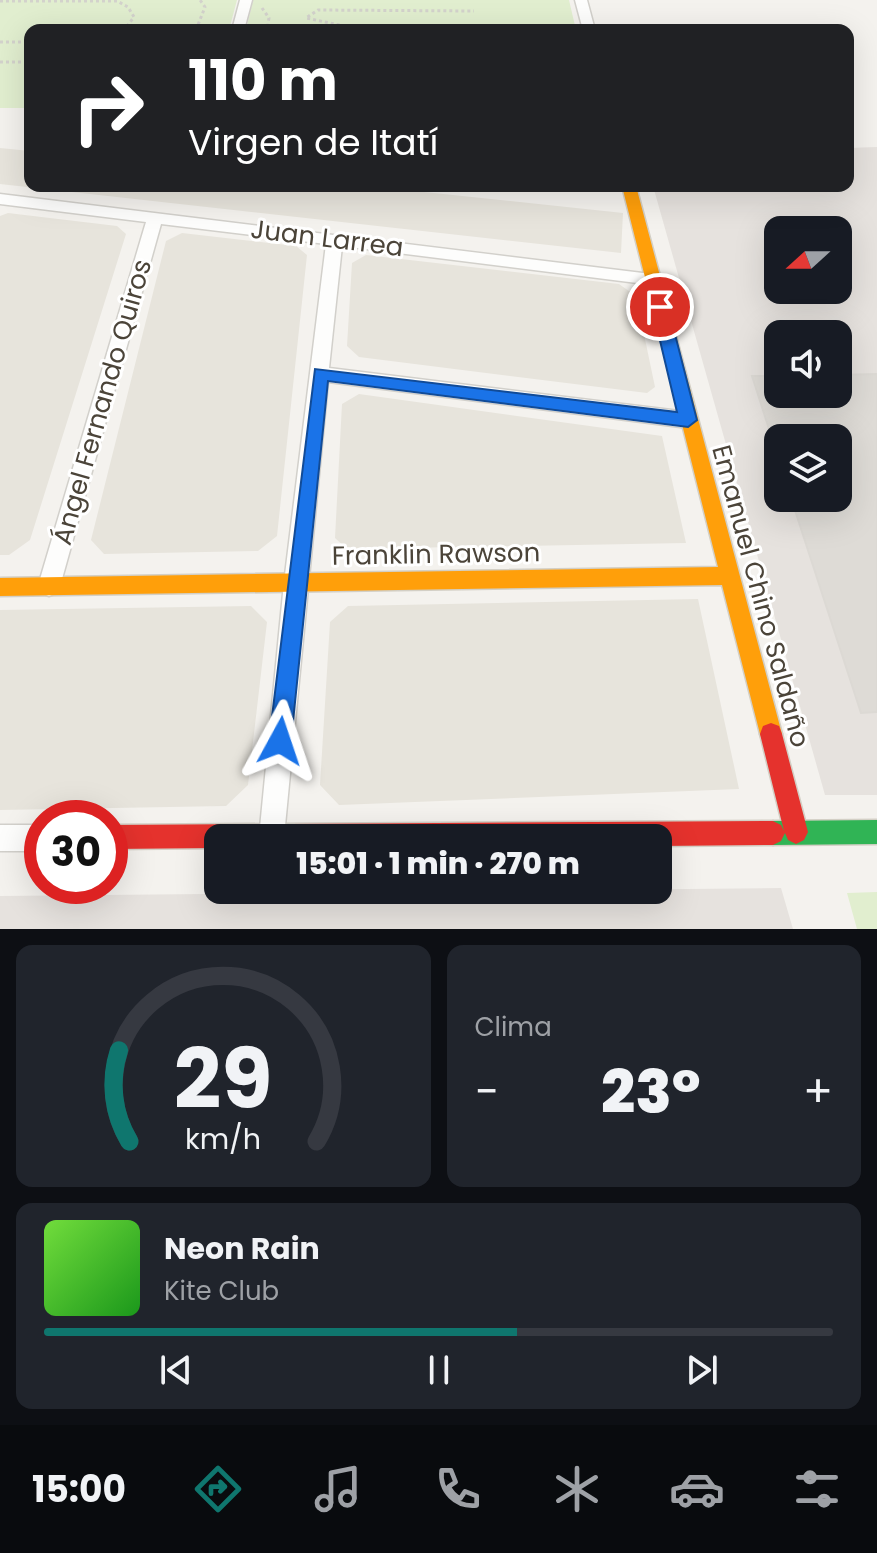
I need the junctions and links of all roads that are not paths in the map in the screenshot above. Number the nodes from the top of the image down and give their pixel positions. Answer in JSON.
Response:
{"nodes":[{"id":1,"x":246,"y":0,"type":"edge"},
{"id":2,"x":581,"y":0,"type":"edge"},
{"id":3,"x":240,"y":24,"type":"edge"},
{"id":4,"x":587,"y":24,"type":"edge"},
{"id":5,"x":631,"y":192,"type":"edge"},
{"id":6,"x":0,"y":199,"type":"edge"},
{"id":7,"x":155,"y":217,"type":"junction"},
{"id":8,"x":335,"y":238,"type":"junction"},
{"id":9,"x":653,"y":279,"type":"junction"},
{"id":10,"x":321,"y":374,"type":"junction"},
{"id":11,"x":688,"y":420,"type":"junction"},
{"id":12,"x":729,"y":576,"type":"junction"},
{"id":13,"x":295,"y":583,"type":"junction"},
{"id":14,"x":49,"y":586,"type":"junction"},
{"id":15,"x":0,"y":587,"type":"edge"},
{"id":16,"x":272,"y":824,"type":"edge"},
{"id":17,"x":796,"y":832,"type":"junction"},
{"id":18,"x":877,"y":832,"type":"edge"},
{"id":19,"x":672,"y":833,"type":"edge"},
{"id":20,"x":204,"y":836,"type":"edge"},
{"id":21,"x":128,"y":837,"type":"edge"},
{"id":22,"x":0,"y":838,"type":"edge"},
{"id":23,"x":24,"y":838,"type":"edge"}],
"edges":[{"from":1,"to":3,"type":"street"},
{"from":2,"to":4,"type":"street"},
{"from":5,"to":9,"type":"street","name":"Emanuel Chino Saldaño"},
{"from":6,"to":7,"type":"street","name":"Juan Larrea"},
{"from":7,"to":8,"type":"street","name":"Juan Larrea"},
{"from":7,"to":14,"type":"street","name":"Ángel Fernando Quiros"},
{"from":8,"to":9,"type":"street","name":"Juan Larrea"},
{"from":8,"to":10,"type":"street"},
{"from":9,"to":11,"type":"street","name":"Emanuel Chino Saldaño"},
{"from":10,"to":11,"type":"street"},
{"from":10,"to":13,"type":"street"},
{"from":11,"to":12,"type":"street","name":"Emanuel Chino Saldaño"},
{"from":12,"to":13,"type":"street","name":"Franklin Rawson"},
{"from":12,"to":17,"type":"street","name":"Emanuel Chino Saldaño"},
{"from":13,"to":14,"type":"street","name":"Franklin Rawson"},
{"from":13,"to":16,"type":"street"},
{"from":14,"to":15,"type":"street","name":"Franklin Rawson"},
{"from":17,"to":18,"type":"street"},
{"from":17,"to":19,"type":"street"},
{"from":20,"to":21,"type":"street"},
{"from":22,"to":23,"type":"street"}]}
